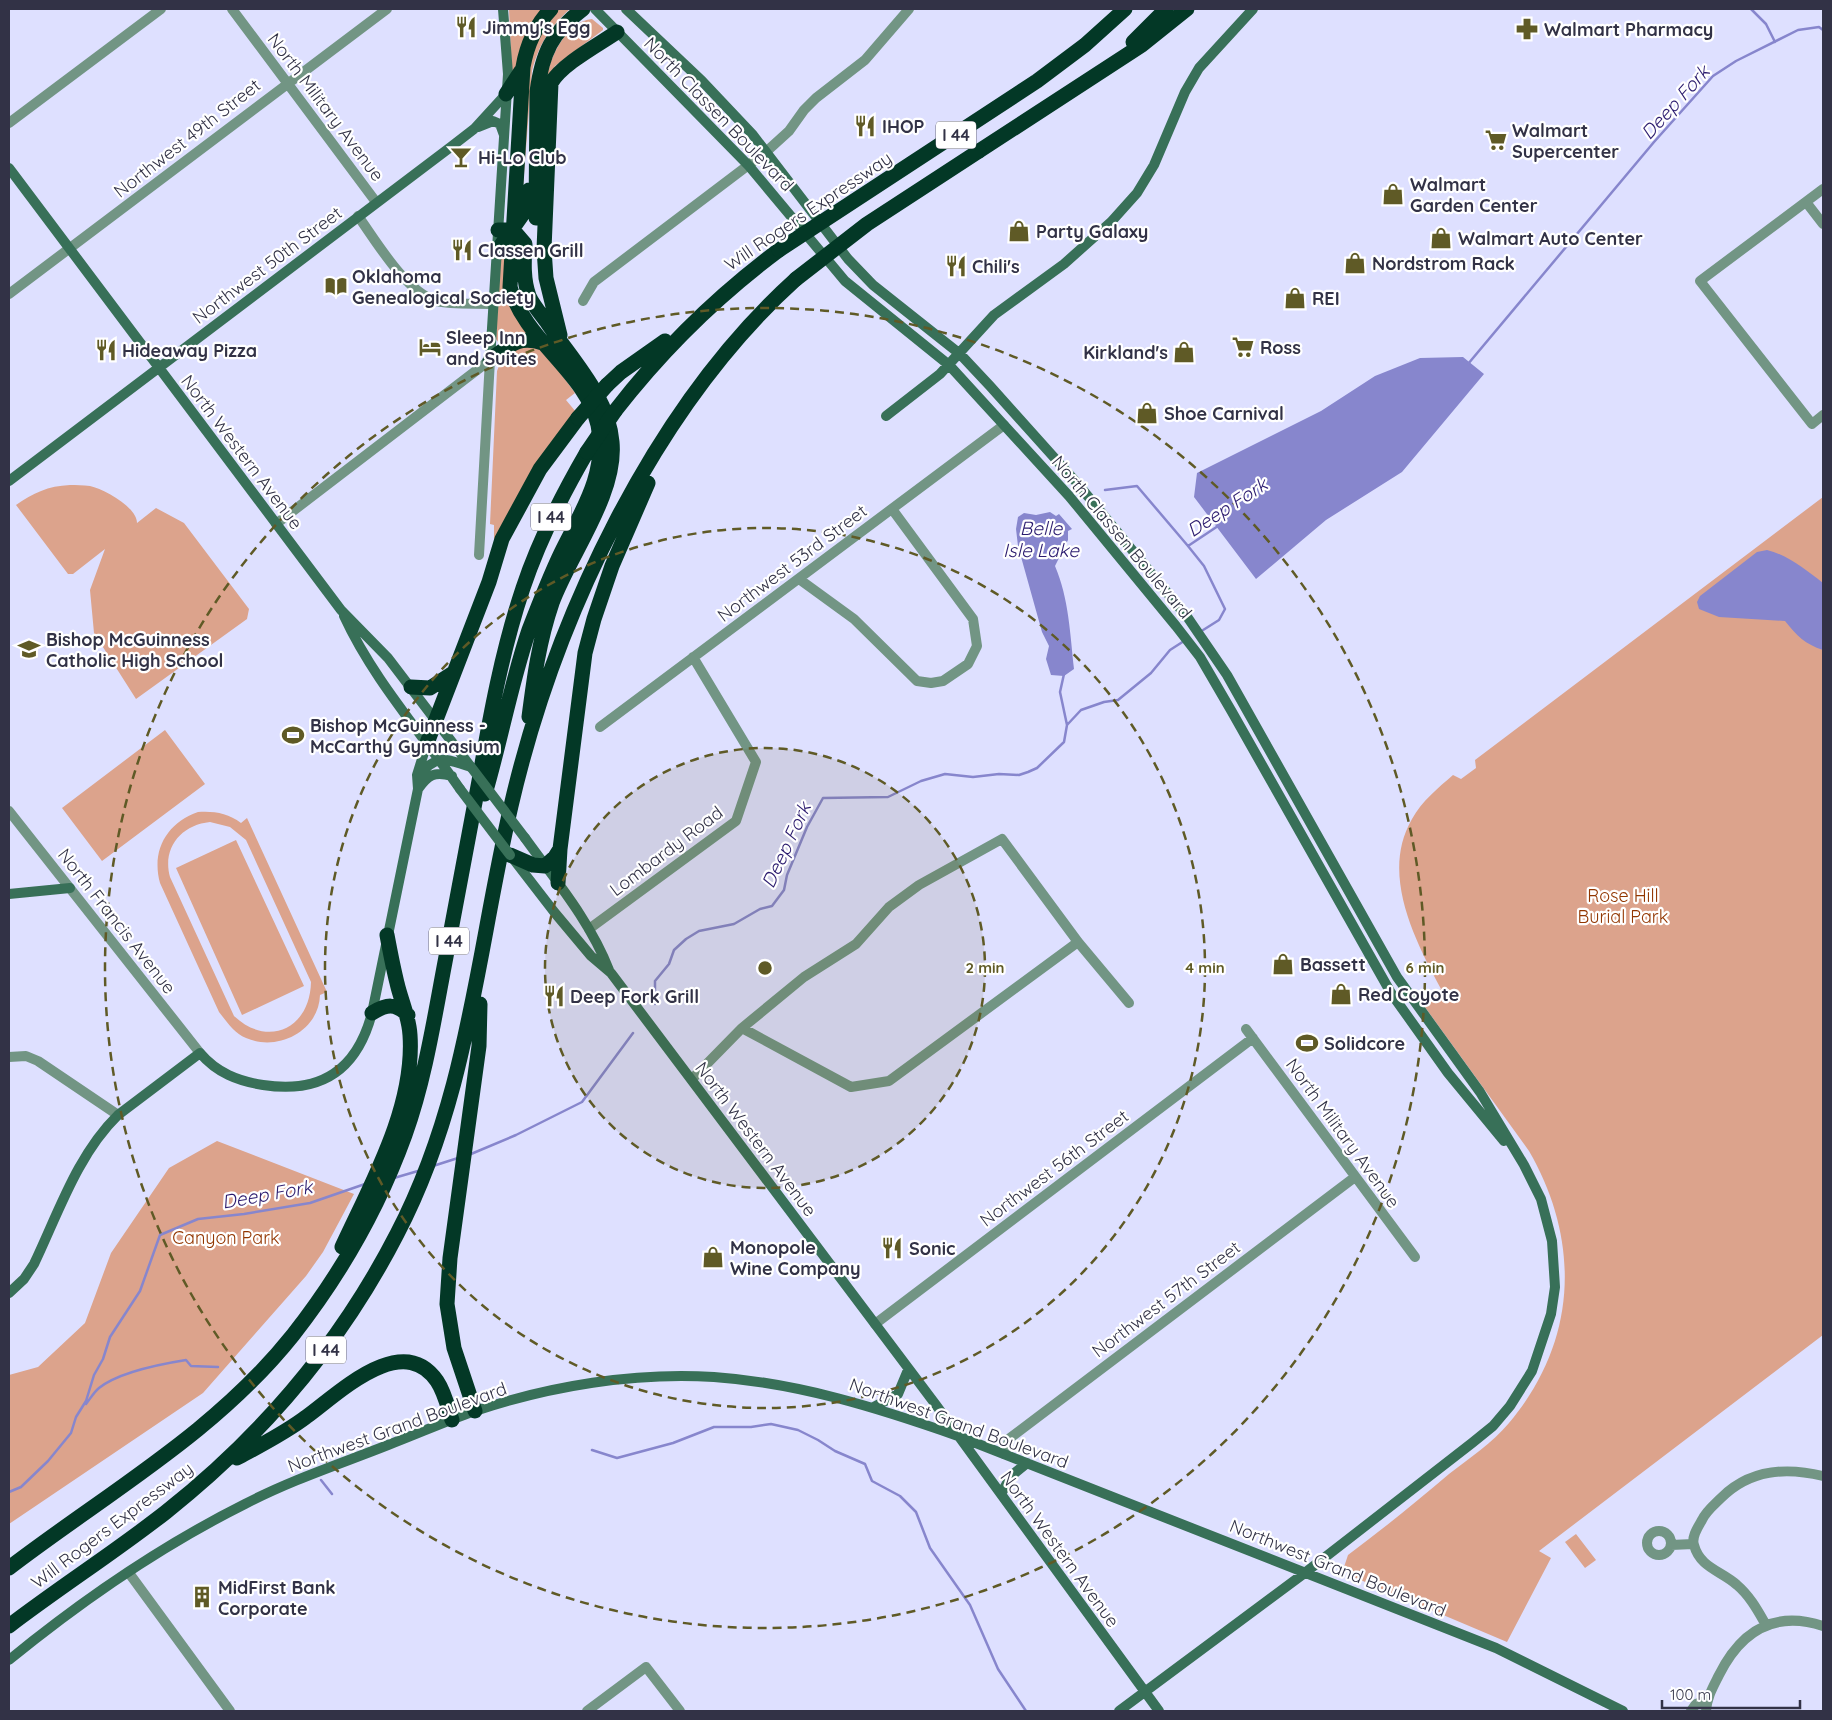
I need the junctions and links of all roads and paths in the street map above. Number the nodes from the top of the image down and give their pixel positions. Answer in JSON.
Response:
{"nodes":[{"id":1,"x":161,"y":9,"type":"edge"},
{"id":2,"x":232,"y":9,"type":"edge"},
{"id":3,"x":387,"y":9,"type":"edge"},
{"id":4,"x":503,"y":9,"type":"edge"},
{"id":5,"x":551,"y":9,"type":"edge"},
{"id":6,"x":583,"y":9,"type":"edge"},
{"id":7,"x":595,"y":9,"type":"edge"},
{"id":8,"x":909,"y":9,"type":"edge"},
{"id":9,"x":1125,"y":9,"type":"edge"},
{"id":10,"x":1166,"y":9,"type":"edge"},
{"id":11,"x":1187,"y":9,"type":"edge"},
{"id":12,"x":1252,"y":9,"type":"edge"},
{"id":13,"x":630,"y":10,"type":"edge"},
{"id":14,"x":617,"y":32,"type":"junction"},
{"id":15,"x":523,"y":67,"type":"junction"},
{"id":16,"x":1105,"y":70,"type":"junction"},
{"id":17,"x":287,"y":82,"type":"junction"},
{"id":18,"x":506,"y":94,"type":"junction"},
{"id":19,"x":9,"y":123,"type":"edge"},
{"id":20,"x":474,"y":129,"type":"junction"},
{"id":21,"x":505,"y":140,"type":"junction"},
{"id":22,"x":767,"y":152,"type":"junction"},
{"id":23,"x":749,"y":166,"type":"junction"},
{"id":24,"x":9,"y":168,"type":"edge"},
{"id":25,"x":535,"y":178,"type":"junction"},
{"id":26,"x":1823,"y":189,"type":"edge"},
{"id":27,"x":376,"y":202,"type":"junction"},
{"id":28,"x":1806,"y":202,"type":"junction"},
{"id":29,"x":358,"y":216,"type":"junction"},
{"id":30,"x":1823,"y":224,"type":"edge"},
{"id":31,"x":505,"y":230,"type":"junction"},
{"id":32,"x":70,"y":249,"type":"junction"},
{"id":33,"x":497,"y":251,"type":"joint"},
{"id":34,"x":9,"y":294,"type":"edge"},
{"id":35,"x":583,"y":301,"type":"dead end"},
{"id":36,"x":494,"y":304,"type":"junction"},
{"id":37,"x":538,"y":309,"type":"junction"},
{"id":38,"x":692,"y":321,"type":"junction"},
{"id":39,"x":543,"y":343,"type":"junction"},
{"id":40,"x":567,"y":353,"type":"junction"},
{"id":41,"x":960,"y":354,"type":"junction"},
{"id":42,"x":490,"y":360,"type":"junction"},
{"id":43,"x":949,"y":365,"type":"junction"},
{"id":44,"x":158,"y":368,"type":"junction"},
{"id":45,"x":1823,"y":415,"type":"edge"},
{"id":46,"x":886,"y":416,"type":"dead end"},
{"id":47,"x":1004,"y":425,"type":"junction"},
{"id":48,"x":672,"y":426,"type":"junction"},
{"id":49,"x":1049,"y":450,"type":"junction"},
{"id":50,"x":1037,"y":461,"type":"junction"},
{"id":51,"x":9,"y":481,"type":"edge"},
{"id":52,"x":892,"y":509,"type":"junction"},
{"id":53,"x":276,"y":524,"type":"junction"},
{"id":54,"x":479,"y":555,"type":"dead end"},
{"id":55,"x":799,"y":579,"type":"junction"},
{"id":56,"x":341,"y":610,"type":"junction"},
{"id":57,"x":693,"y":657,"type":"junction"},
{"id":58,"x":454,"y":672,"type":"junction"},
{"id":59,"x":411,"y":687,"type":"junction"},
{"id":60,"x":1244,"y":705,"type":"junction"},
{"id":61,"x":1232,"y":712,"type":"junction"},
{"id":62,"x":436,"y":719,"type":"junction"},
{"id":63,"x":600,"y":727,"type":"dead end"},
{"id":64,"x":427,"y":743,"type":"junction"},
{"id":65,"x":526,"y":749,"type":"junction"},
{"id":66,"x":439,"y":759,"type":"junction"},
{"id":67,"x":467,"y":764,"type":"junction"},
{"id":68,"x":417,"y":775,"type":"junction"},
{"id":69,"x":452,"y":776,"type":"junction"},
{"id":70,"x":1288,"y":784,"type":"junction"},
{"id":71,"x":418,"y":789,"type":"junction"},
{"id":72,"x":1276,"y":791,"type":"junction"},
{"id":73,"x":9,"y":811,"type":"edge"},
{"id":74,"x":560,"y":849,"type":"junction"},
{"id":75,"x":517,"y":861,"type":"junction"},
{"id":76,"x":464,"y":862,"type":"junction"},
{"id":77,"x":545,"y":866,"type":"junction"},
{"id":78,"x":558,"y":883,"type":"junction"},
{"id":79,"x":70,"y":888,"type":"junction"},
{"id":80,"x":9,"y":894,"type":"edge"},
{"id":81,"x":1363,"y":919,"type":"junction"},
{"id":82,"x":1352,"y":927,"type":"junction"},
{"id":83,"x":589,"y":929,"type":"junction"},
{"id":84,"x":387,"y":935,"type":"junction"},
{"id":85,"x":1078,"y":942,"type":"junction"},
{"id":86,"x":481,"y":959,"type":"junction"},
{"id":87,"x":611,"y":973,"type":"junction"},
{"id":88,"x":1129,"y":1003,"type":"dead end"},
{"id":89,"x":372,"y":1013,"type":"junction"},
{"id":90,"x":408,"y":1015,"type":"junction"},
{"id":91,"x":742,"y":1028,"type":"junction"},
{"id":92,"x":1246,"y":1029,"type":"dead end"},
{"id":93,"x":1253,"y":1038,"type":"junction"},
{"id":94,"x":200,"y":1053,"type":"junction"},
{"id":95,"x":9,"y":1057,"type":"edge"},
{"id":96,"x":692,"y":1079,"type":"junction"},
{"id":97,"x":118,"y":1115,"type":"junction"},
{"id":98,"x":398,"y":1134,"type":"junction"},
{"id":99,"x":1524,"y":1165,"type":"junction"},
{"id":100,"x":1355,"y":1177,"type":"junction"},
{"id":101,"x":1415,"y":1257,"type":"dead end"},
{"id":102,"x":9,"y":1293,"type":"edge"},
{"id":103,"x":875,"y":1324,"type":"junction"},
{"id":104,"x":908,"y":1370,"type":"junction"},
{"id":105,"x":874,"y":1408,"type":"junction"},
{"id":106,"x":475,"y":1411,"type":"junction"},
{"id":107,"x":452,"y":1420,"type":"junction"},
{"id":108,"x":958,"y":1436,"type":"junction"},
{"id":109,"x":1004,"y":1454,"type":"junction"},
{"id":110,"x":1027,"y":1463,"type":"junction"},
{"id":111,"x":216,"y":1470,"type":"junction"},
{"id":112,"x":1823,"y":1476,"type":"edge"},
{"id":113,"x":1001,"y":1494,"type":"junction"},
{"id":114,"x":86,"y":1513,"type":"junction"},
{"id":115,"x":1693,"y":1544,"type":"junction"},
{"id":116,"x":1671,"y":1545,"type":"dead end"},
{"id":117,"x":9,"y":1559,"type":"edge"},
{"id":118,"x":9,"y":1568,"type":"edge"},
{"id":119,"x":129,"y":1572,"type":"junction"},
{"id":120,"x":1306,"y":1572,"type":"junction"},
{"id":121,"x":1766,"y":1625,"type":"junction"},
{"id":122,"x":9,"y":1626,"type":"edge"},
{"id":123,"x":1823,"y":1626,"type":"edge"},
{"id":124,"x":9,"y":1660,"type":"edge"},
{"id":125,"x":1145,"y":1692,"type":"junction"},
{"id":126,"x":1707,"y":1700,"type":"junction"},
{"id":127,"x":230,"y":1711,"type":"edge"},
{"id":128,"x":587,"y":1711,"type":"edge"},
{"id":129,"x":680,"y":1711,"type":"edge"},
{"id":130,"x":1119,"y":1711,"type":"edge"},
{"id":131,"x":1159,"y":1711,"type":"edge"},
{"id":132,"x":1623,"y":1711,"type":"edge"},
{"id":133,"x":1691,"y":1711,"type":"edge"},
{"id":134,"x":1706,"y":1711,"type":"edge"}],
"edges":[{"from":1,"to":19,"type":"street"},
{"from":2,"to":17,"type":"street","name":"North Military Avenue"},
{"from":3,"to":17,"type":"street","name":"Northwest 49th Street"},
{"from":4,"to":18,"type":"main road"},
{"from":5,"to":15,"type":"highway"},
{"from":6,"to":25,"type":"highway"},
{"from":7,"to":14,"type":"main road","name":"North Classen Boulevard"},
{"from":8,"to":22,"type":"street"},
{"from":9,"to":38,"type":"highway","name":"Will Rogers Expressway","number":"I 44","bridge":true},
{"from":10,"to":16,"type":"highway"},
{"from":11,"to":16,"type":"highway","name":"Will Rogers Expressway","number":"I 44"},
{"from":12,"to":41,"type":"main road"},
{"from":13,"to":22,"type":"main road","name":"North Classen Boulevard"},
{"from":14,"to":23,"type":"main road","name":"North Classen Boulevard"},
{"from":14,"to":40,"type":"highway"},
{"from":15,"to":18,"type":"highway"},
{"from":15,"to":31,"type":"highway"},
{"from":16,"to":48,"type":"highway","name":"Will Rogers Expressway","number":"I 44","bridge":true},
{"from":17,"to":27,"type":"street","name":"North Military Avenue"},
{"from":17,"to":32,"type":"street","name":"Northwest 49th Street"},
{"from":18,"to":20,"type":"main road","name":"Northwest 50th Street"},
{"from":18,"to":21,"type":"main road"},
{"from":20,"to":21,"type":"main road","name":"Northwest 50th Street"},
{"from":20,"to":27,"type":"main road","name":"Northwest 50th Street"},
{"from":21,"to":31,"type":"main road"},
{"from":22,"to":23,"type":"street"},
{"from":22,"to":41,"type":"main road","name":"North Classen Boulevard"},
{"from":23,"to":35,"type":"street"},
{"from":23,"to":43,"type":"main road","name":"North Classen Boulevard"},
{"from":24,"to":32,"type":"main road","name":"North Western Avenue"},
{"from":25,"to":31,"type":"highway"},
{"from":25,"to":37,"type":"highway"},
{"from":26,"to":28,"type":"street"},
{"from":27,"to":29,"type":"main road","name":"Northwest 50th Street"},
{"from":28,"to":30,"type":"street"},
{"from":28,"to":45,"type":"street"},
{"from":29,"to":36,"type":"street"},
{"from":29,"to":44,"type":"main road","name":"Northwest 50th Street"},
{"from":31,"to":33,"type":"highway"},
{"from":31,"to":37,"type":"highway"},
{"from":31,"to":39,"type":"highway"},
{"from":32,"to":34,"type":"street","name":"Northwest 49th Street"},
{"from":32,"to":44,"type":"main road","name":"North Western Avenue"},
{"from":33,"to":36,"type":"main road"},
{"from":36,"to":42,"type":"main road"},
{"from":37,"to":40,"type":"highway"},
{"from":38,"to":58,"type":"highway","bridge":true},
{"from":38,"to":76,"type":"highway","name":"Will Rogers Expressway","number":"I 44","bridge":true},
{"from":39,"to":42,"type":"highway"},
{"from":39,"to":76,"type":"highway"},
{"from":40,"to":65,"type":"highway"},
{"from":41,"to":43,"type":"main road"},
{"from":41,"to":49,"type":"main road","name":"North Classen Boulevard"},
{"from":42,"to":53,"type":"street"},
{"from":42,"to":54,"type":"street"},
{"from":43,"to":46,"type":"main road"},
{"from":43,"to":47,"type":"main road","name":"North Classen Boulevard"},
{"from":44,"to":51,"type":"main road","name":"Northwest 50th Street"},
{"from":44,"to":53,"type":"main road","name":"North Western Avenue"},
{"from":47,"to":50,"type":"main road","name":"North Classen Boulevard"},
{"from":47,"to":52,"type":"street","name":"Northwest 53rd Street"},
{"from":48,"to":65,"type":"highway","name":"Will Rogers Expressway","number":"I 44"},
{"from":48,"to":74,"type":"highway"},
{"from":49,"to":50,"type":"main road"},
{"from":49,"to":60,"type":"main road","name":"North Classen Boulevard"},
{"from":50,"to":61,"type":"main road","name":"North Classen Boulevard"},
{"from":52,"to":55,"type":"street","name":"Northwest 53rd Street"},
{"from":52,"to":55,"type":"street"},
{"from":53,"to":56,"type":"main road","name":"North Western Avenue"},
{"from":55,"to":57,"type":"street","name":"Northwest 53rd Street"},
{"from":56,"to":59,"type":"main road","name":"North Western Avenue"},
{"from":56,"to":64,"type":"main road","name":"North Western Avenue"},
{"from":57,"to":63,"type":"street","name":"Northwest 53rd Street"},
{"from":57,"to":83,"type":"street","name":"Lombardy Road"},
{"from":58,"to":59,"type":"highway"},
{"from":58,"to":62,"type":"highway"},
{"from":59,"to":62,"type":"main road","name":"North Western Avenue"},
{"from":60,"to":61,"type":"main road"},
{"from":60,"to":70,"type":"main road","name":"North Classen Boulevard"},
{"from":61,"to":72,"type":"main road","name":"North Classen Boulevard"},
{"from":62,"to":64,"type":"highway"},
{"from":62,"to":67,"type":"main road","name":"North Western Avenue"},
{"from":64,"to":66,"type":"main road","name":"North Western Avenue"},
{"from":64,"to":68,"type":"main road"},
{"from":65,"to":86,"type":"highway","name":"Will Rogers Expressway","number":"I 44"},
{"from":66,"to":67,"type":"main road"},
{"from":66,"to":68,"type":"main road"},
{"from":66,"to":69,"type":"main road","name":"North Western Avenue"},
{"from":67,"to":77,"type":"main road","name":"North Western Avenue","bridge":true},
{"from":68,"to":71,"type":"main road"},
{"from":69,"to":71,"type":"main road"},
{"from":69,"to":75,"type":"main road","name":"North Western Avenue","bridge":true},
{"from":70,"to":72,"type":"main road"},
{"from":70,"to":81,"type":"main road","name":"North Classen Boulevard"},
{"from":71,"to":84,"type":"main road"},
{"from":72,"to":82,"type":"main road","name":"North Classen Boulevard"},
{"from":73,"to":79,"type":"street","name":"North Francis Avenue"},
{"from":74,"to":77,"type":"highway"},
{"from":74,"to":78,"type":"highway"},
{"from":75,"to":77,"type":"highway"},
{"from":75,"to":87,"type":"main road","name":"North Western Avenue"},
{"from":76,"to":98,"type":"highway","name":"Will Rogers Expressway","number":"I 44"},
{"from":77,"to":78,"type":"main road","name":"North Western Avenue"},
{"from":78,"to":83,"type":"main road","name":"North Western Avenue"},
{"from":79,"to":80,"type":"main road"},
{"from":79,"to":94,"type":"street","name":"North Francis Avenue"},
{"from":81,"to":82,"type":"main road"},
{"from":81,"to":99,"type":"main road","name":"North Classen Boulevard"},
{"from":82,"to":99,"type":"main road","name":"North Classen Boulevard"},
{"from":83,"to":87,"type":"main road","name":"North Western Avenue"},
{"from":84,"to":89,"type":"main road"},
{"from":84,"to":90,"type":"highway"},
{"from":85,"to":88,"type":"street"},
{"from":85,"to":91,"type":"street"},
{"from":85,"to":91,"type":"street"},
{"from":86,"to":106,"type":"highway"},
{"from":86,"to":111,"type":"highway","name":"Will Rogers Expressway","number":"I 44"},
{"from":87,"to":96,"type":"main road","name":"North Western Avenue"},
{"from":89,"to":90,"type":"highway"},
{"from":89,"to":94,"type":"main road"},
{"from":90,"to":98,"type":"highway"},
{"from":91,"to":96,"type":"street"},
{"from":92,"to":93,"type":"street","name":"North Military Avenue"},
{"from":93,"to":100,"type":"street","name":"North Military Avenue"},
{"from":93,"to":103,"type":"street","name":"Northwest 56th Street"},
{"from":94,"to":97,"type":"main road"},
{"from":95,"to":97,"type":"street"},
{"from":96,"to":103,"type":"main road","name":"North Western Avenue"},
{"from":97,"to":102,"type":"main road"},
{"from":98,"to":114,"type":"highway","name":"Will Rogers Expressway","number":"I 44"},
{"from":99,"to":120,"type":"main road","name":"North Classen Boulevard"},
{"from":100,"to":101,"type":"street","name":"North Military Avenue"},
{"from":100,"to":109,"type":"street","name":"Northwest 57th Street"},
{"from":103,"to":104,"type":"main road","name":"North Western Avenue"},
{"from":104,"to":105,"type":"main road"},
{"from":104,"to":108,"type":"main road","name":"North Western Avenue"},
{"from":105,"to":106,"type":"main road","name":"Northwest Grand Boulevard"},
{"from":105,"to":108,"type":"main road","name":"Northwest Grand Boulevard"},
{"from":106,"to":107,"type":"main road","name":"Northwest Grand Boulevard"},
{"from":107,"to":111,"type":"highway"},
{"from":107,"to":119,"type":"main road","name":"Northwest Grand Boulevard"},
{"from":108,"to":109,"type":"main road","name":"Northwest Grand Boulevard"},
{"from":108,"to":113,"type":"main road","name":"North Western Avenue"},
{"from":109,"to":110,"type":"main road","name":"Northwest Grand Boulevard"},
{"from":110,"to":113,"type":"main road"},
{"from":110,"to":120,"type":"main road","name":"Northwest Grand Boulevard"},
{"from":111,"to":122,"type":"highway","name":"Will Rogers Expressway","number":"I 44"},
{"from":112,"to":115,"type":"street"},
{"from":113,"to":125,"type":"main road","name":"North Western Avenue"},
{"from":114,"to":117,"type":"highway"},
{"from":114,"to":118,"type":"highway","name":"Will Rogers Expressway","number":"I 44"},
{"from":115,"to":116,"type":"street"},
{"from":115,"to":121,"type":"street"},
{"from":119,"to":124,"type":"main road","name":"Northwest Grand Boulevard"},
{"from":119,"to":127,"type":"street"},
{"from":120,"to":125,"type":"main road","name":"North Classen Boulevard"},
{"from":120,"to":132,"type":"main road","name":"Northwest Grand Boulevard"},
{"from":121,"to":123,"type":"street"},
{"from":121,"to":126,"type":"street"},
{"from":125,"to":130,"type":"main road","name":"North Classen Boulevard"},
{"from":125,"to":131,"type":"main road","name":"North Western Avenue"},
{"from":126,"to":133,"type":"street"},
{"from":126,"to":134,"type":"street"},
{"from":128,"to":129,"type":"street"}]}
